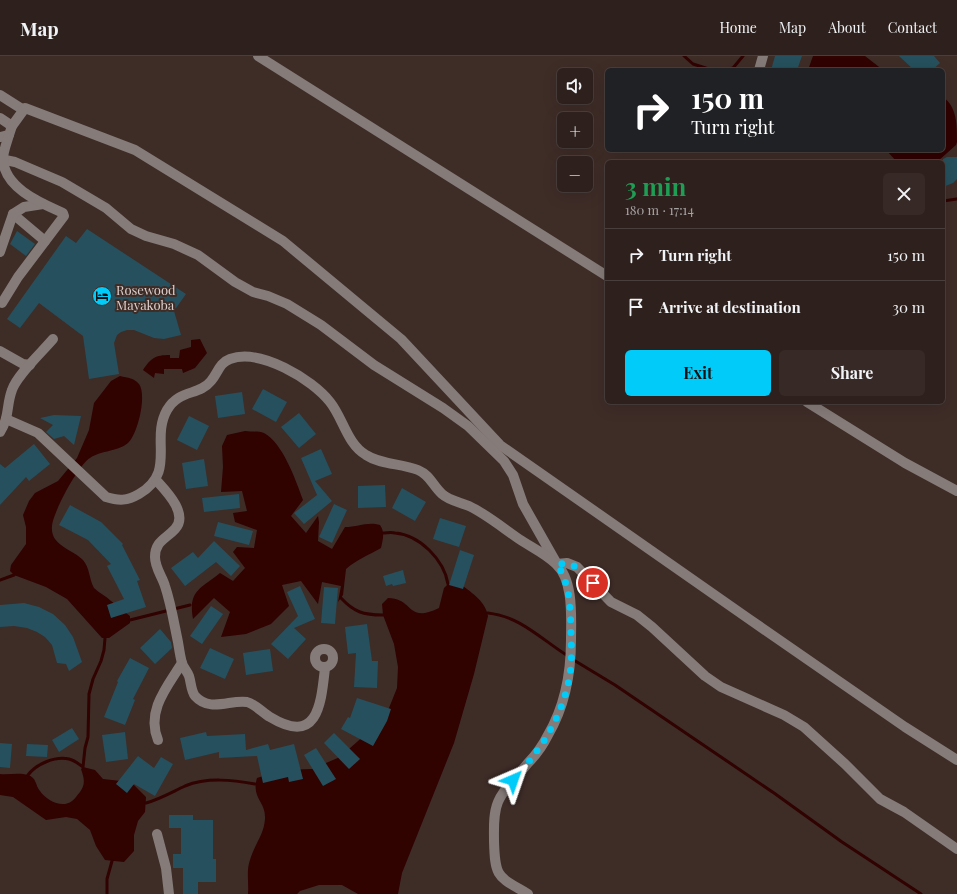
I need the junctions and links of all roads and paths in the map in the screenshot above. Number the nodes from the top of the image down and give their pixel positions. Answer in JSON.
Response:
{"nodes":[{"id":1,"x":258,"y":56,"type":"edge"},
{"id":2,"x":763,"y":56,"type":"edge"},
{"id":3,"x":760,"y":68,"type":"edge"},
{"id":4,"x":0,"y":94,"type":"edge"},
{"id":5,"x":22,"y":109,"type":"junction"},
{"id":6,"x":0,"y":118,"type":"edge"},
{"id":7,"x":7,"y":133,"type":"edge"},
{"id":8,"x":2,"y":159,"type":"edge"},
{"id":9,"x":43,"y":204,"type":"junction"},
{"id":10,"x":13,"y":214,"type":"junction"},
{"id":11,"x":45,"y":241,"type":"junction"},
{"id":12,"x":0,"y":252,"type":"edge"},
{"id":13,"x":605,"y":275,"type":"edge"},
{"id":14,"x":2,"y":303,"type":"dead end"},
{"id":15,"x":53,"y":339,"type":"dead end"},
{"id":16,"x":0,"y":351,"type":"edge"},
{"id":17,"x":30,"y":365,"type":"junction"},
{"id":18,"x":810,"y":404,"type":"edge"},
{"id":19,"x":6,"y":419,"type":"junction"},
{"id":20,"x":0,"y":432,"type":"edge"},
{"id":21,"x":156,"y":480,"type":"junction"},
{"id":22,"x":957,"y":491,"type":"edge"},
{"id":23,"x":557,"y":564,"type":"junction"},
{"id":24,"x":182,"y":663,"type":"junction"},
{"id":25,"x":325,"y":668,"type":"dead end"},
{"id":26,"x":158,"y":740,"type":"dead end"},
{"id":27,"x":957,"y":760,"type":"edge"},
{"id":28,"x":157,"y":834,"type":"dead end"},
{"id":29,"x":957,"y":849,"type":"edge"},
{"id":30,"x":169,"y":894,"type":"edge"},
{"id":31,"x":528,"y":894,"type":"edge"}],
"edges":[{"from":1,"to":13,"type":"lane"},
{"from":2,"to":3,"type":"lane"},
{"from":4,"to":5,"type":"lane"},
{"from":5,"to":7,"type":"lane"},
{"from":5,"to":27,"type":"lane"},
{"from":6,"to":7,"type":"lane"},
{"from":7,"to":8,"type":"lane"},
{"from":8,"to":9,"type":"lane"},
{"from":8,"to":23,"type":"lane"},
{"from":9,"to":10,"type":"lane"},
{"from":9,"to":11,"type":"lane"},
{"from":10,"to":11,"type":"lane"},
{"from":10,"to":12,"type":"lane"},
{"from":11,"to":14,"type":"lane"},
{"from":15,"to":17,"type":"lane"},
{"from":16,"to":17,"type":"lane"},
{"from":17,"to":19,"type":"lane"},
{"from":18,"to":22,"type":"lane"},
{"from":19,"to":20,"type":"lane"},
{"from":19,"to":21,"type":"lane"},
{"from":21,"to":23,"type":"lane"},
{"from":21,"to":24,"type":"lane"},
{"from":23,"to":29,"type":"lane"},
{"from":23,"to":31,"type":"lane"},
{"from":24,"to":25,"type":"lane"},
{"from":24,"to":26,"type":"lane"},
{"from":28,"to":30,"type":"lane"}]}
